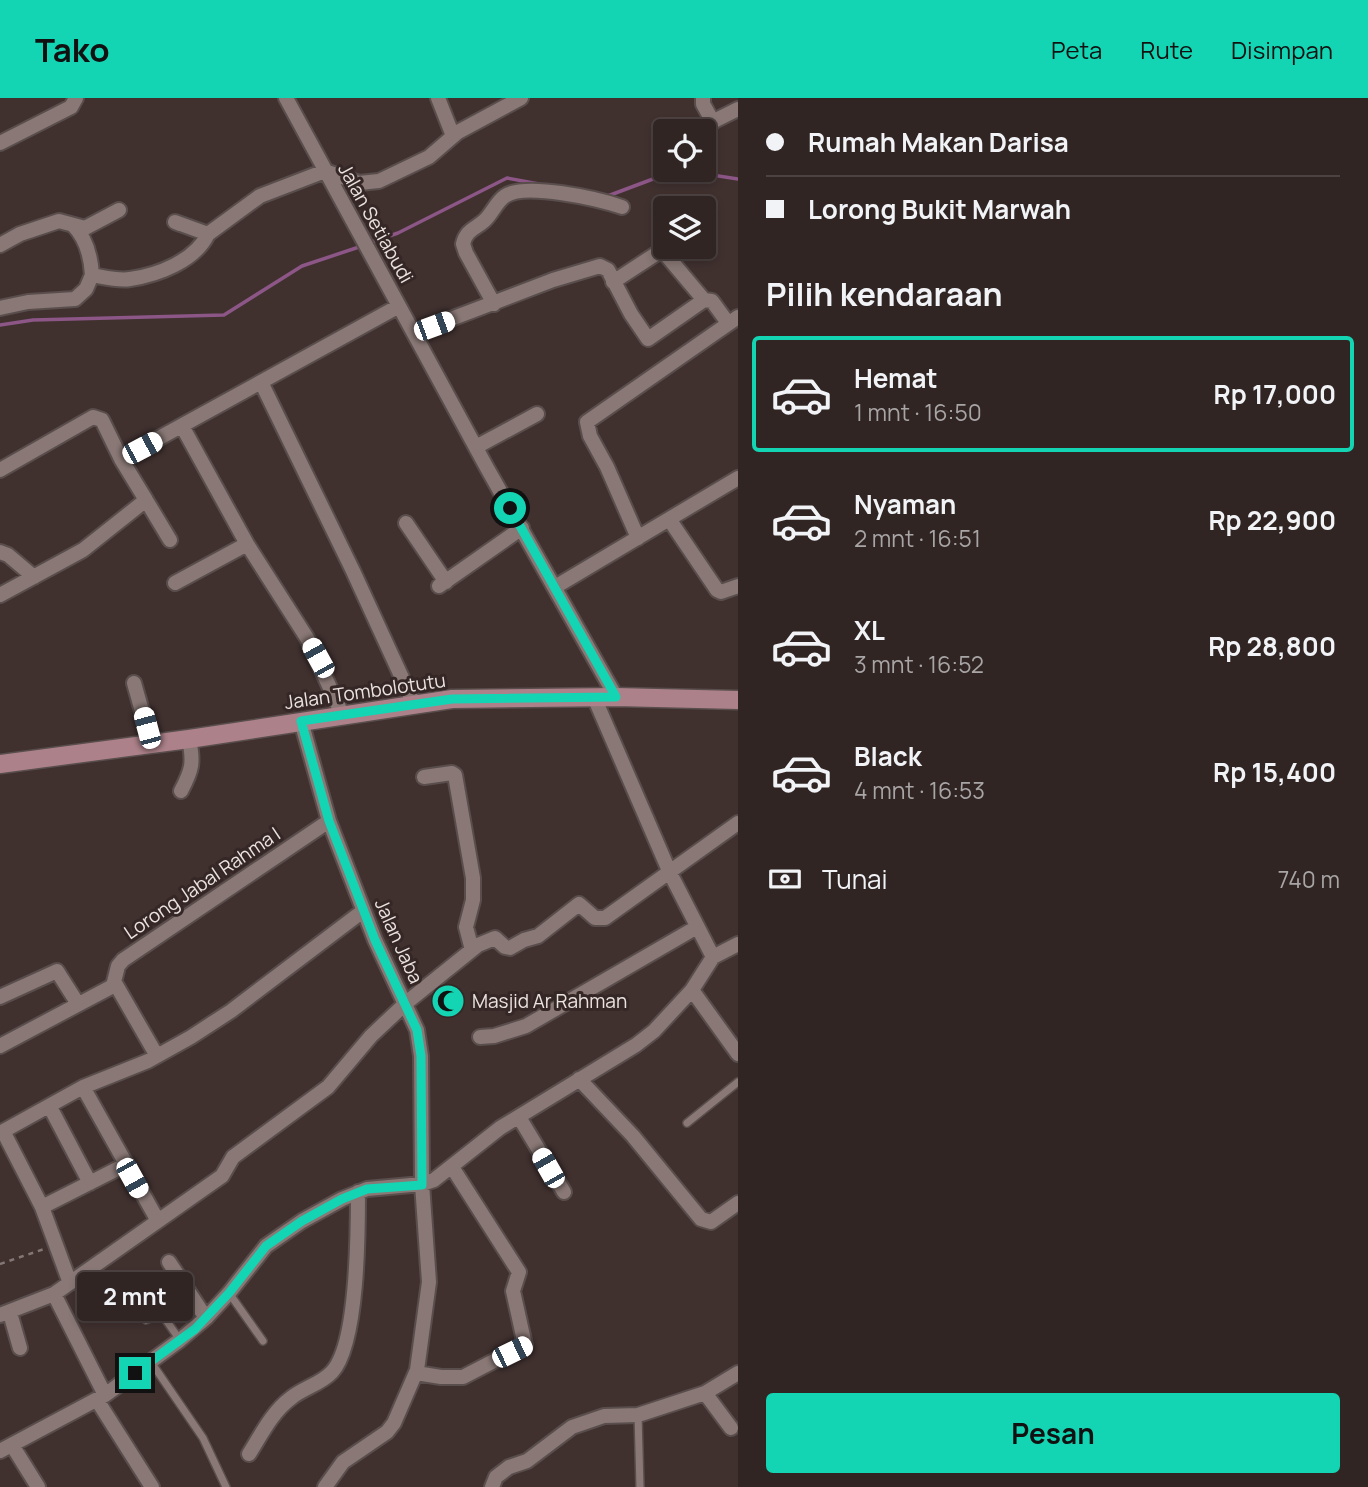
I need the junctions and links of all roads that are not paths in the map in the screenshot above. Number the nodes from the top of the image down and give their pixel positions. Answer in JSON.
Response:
{"nodes":[{"id":1,"x":76,"y":98,"type":"edge"},
{"id":2,"x":286,"y":98,"type":"edge"},
{"id":3,"x":438,"y":98,"type":"edge"},
{"id":4,"x":521,"y":98,"type":"edge"},
{"id":5,"x":704,"y":98,"type":"edge"},
{"id":6,"x":738,"y":109,"type":"edge"},
{"id":7,"x":711,"y":119,"type":"edge"},
{"id":8,"x":716,"y":120,"type":"edge"},
{"id":9,"x":453,"y":135,"type":"junction"},
{"id":10,"x":0,"y":143,"type":"edge"},
{"id":11,"x":325,"y":171,"type":"junction"},
{"id":12,"x":622,"y":207,"type":"dead end"},
{"id":13,"x":119,"y":210,"type":"dead end"},
{"id":14,"x":180,"y":223,"type":"dead end"},
{"id":15,"x":73,"y":225,"type":"junction"},
{"id":16,"x":208,"y":234,"type":"junction"},
{"id":17,"x":0,"y":245,"type":"edge"},
{"id":18,"x":92,"y":275,"type":"junction"},
{"id":19,"x":613,"y":282,"type":"junction"},
{"id":20,"x":704,"y":300,"type":"junction"},
{"id":21,"x":494,"y":304,"type":"junction"},
{"id":22,"x":399,"y":306,"type":"junction"},
{"id":23,"x":0,"y":308,"type":"edge"},
{"id":24,"x":733,"y":320,"type":"edge"},
{"id":25,"x":414,"y":333,"type":"junction"},
{"id":26,"x":261,"y":382,"type":"junction"},
{"id":27,"x":537,"y":414,"type":"dead end"},
{"id":28,"x":182,"y":426,"type":"junction"},
{"id":29,"x":476,"y":447,"type":"junction"},
{"id":30,"x":121,"y":459,"type":"junction"},
{"id":31,"x":0,"y":470,"type":"edge"},
{"id":32,"x":738,"y":478,"type":"edge"},
{"id":33,"x":146,"y":500,"type":"junction"},
{"id":34,"x":669,"y":519,"type":"junction"},
{"id":35,"x":406,"y":523,"type":"dead end"},
{"id":36,"x":522,"y":528,"type":"junction"},
{"id":37,"x":638,"y":538,"type":"junction"},
{"id":38,"x":170,"y":540,"type":"dead end"},
{"id":39,"x":247,"y":544,"type":"junction"},
{"id":40,"x":0,"y":551,"type":"edge"},
{"id":41,"x":34,"y":577,"type":"junction"},
{"id":42,"x":175,"y":583,"type":"dead end"},
{"id":43,"x":738,"y":586,"type":"edge"},
{"id":44,"x":555,"y":587,"type":"junction"},
{"id":45,"x":0,"y":595,"type":"edge"},
{"id":46,"x":134,"y":683,"type":"dead end"},
{"id":47,"x":594,"y":697,"type":"junction"},
{"id":48,"x":616,"y":697,"type":"junction"},
{"id":49,"x":738,"y":700,"type":"edge"},
{"id":50,"x":414,"y":704,"type":"junction"},
{"id":51,"x":342,"y":714,"type":"junction"},
{"id":52,"x":301,"y":721,"type":"junction"},
{"id":53,"x":190,"y":739,"type":"junction"},
{"id":54,"x":151,"y":743,"type":"junction"},
{"id":55,"x":0,"y":764,"type":"edge"},
{"id":56,"x":424,"y":777,"type":"dead end"},
{"id":57,"x":181,"y":791,"type":"dead end"},
{"id":58,"x":329,"y":821,"type":"junction"},
{"id":59,"x":738,"y":823,"type":"edge"},
{"id":60,"x":670,"y":873,"type":"junction"},
{"id":61,"x":363,"y":911,"type":"junction"},
{"id":62,"x":697,"y":927,"type":"junction"},
{"id":63,"x":738,"y":944,"type":"edge"},
{"id":64,"x":472,"y":950,"type":"junction"},
{"id":65,"x":713,"y":957,"type":"junction"},
{"id":66,"x":115,"y":983,"type":"junction"},
{"id":67,"x":692,"y":990,"type":"junction"},
{"id":68,"x":0,"y":998,"type":"edge"},
{"id":69,"x":406,"y":1003,"type":"junction"},
{"id":70,"x":78,"y":1004,"type":"junction"},
{"id":71,"x":480,"y":1037,"type":"dead end"},
{"id":72,"x":0,"y":1046,"type":"edge"},
{"id":73,"x":738,"y":1054,"type":"edge"},
{"id":74,"x":157,"y":1056,"type":"junction"},
{"id":75,"x":579,"y":1079,"type":"junction"},
{"id":76,"x":738,"y":1082,"type":"edge"},
{"id":77,"x":83,"y":1087,"type":"junction"},
{"id":78,"x":50,"y":1107,"type":"junction"},
{"id":79,"x":519,"y":1117,"type":"junction"},
{"id":80,"x":687,"y":1123,"type":"dead end"},
{"id":81,"x":2,"y":1132,"type":"edge"},
{"id":82,"x":125,"y":1165,"type":"junction"},
{"id":83,"x":452,"y":1167,"type":"junction"},
{"id":84,"x":90,"y":1183,"type":"junction"},
{"id":85,"x":422,"y":1185,"type":"junction"},
{"id":86,"x":358,"y":1192,"type":"junction"},
{"id":87,"x":564,"y":1192,"type":"dead end"},
{"id":88,"x":738,"y":1203,"type":"edge"},
{"id":89,"x":42,"y":1207,"type":"junction"},
{"id":90,"x":158,"y":1221,"type":"junction"},
{"id":91,"x":169,"y":1262,"type":"dead end"},
{"id":92,"x":70,"y":1283,"type":"junction"},
{"id":93,"x":229,"y":1293,"type":"junction"},
{"id":94,"x":54,"y":1294,"type":"junction"},
{"id":95,"x":5,"y":1314,"type":"edge"},
{"id":96,"x":206,"y":1318,"type":"junction"},
{"id":97,"x":146,"y":1320,"type":"dead end"},
{"id":98,"x":180,"y":1340,"type":"junction"},
{"id":99,"x":263,"y":1341,"type":"dead end"},
{"id":100,"x":20,"y":1348,"type":"dead end"},
{"id":101,"x":150,"y":1362,"type":"junction"},
{"id":102,"x":416,"y":1373,"type":"junction"},
{"id":103,"x":738,"y":1373,"type":"edge"},
{"id":104,"x":705,"y":1393,"type":"junction"},
{"id":105,"x":101,"y":1398,"type":"junction"},
{"id":106,"x":639,"y":1415,"type":"junction"},
{"id":107,"x":731,"y":1429,"type":"dead end"},
{"id":108,"x":6,"y":1448,"type":"edge"},
{"id":109,"x":249,"y":1454,"type":"dead end"},
{"id":110,"x":38,"y":1487,"type":"edge"},
{"id":111,"x":152,"y":1487,"type":"edge"},
{"id":112,"x":226,"y":1487,"type":"edge"},
{"id":113,"x":325,"y":1487,"type":"edge"},
{"id":114,"x":492,"y":1487,"type":"edge"},
{"id":115,"x":640,"y":1487,"type":"edge"}],
"edges":[{"from":1,"to":10,"type":"street"},
{"from":2,"to":11,"type":"street","name":"Jalan Setiabudi"},
{"from":3,"to":9,"type":"street"},
{"from":4,"to":9,"type":"street"},
{"from":5,"to":7,"type":"street"},
{"from":6,"to":8,"type":"street"},
{"from":9,"to":11,"type":"street"},
{"from":11,"to":16,"type":"street"},
{"from":11,"to":22,"type":"street","name":"Jalan Setiabudi"},
{"from":12,"to":21,"type":"street"},
{"from":13,"to":15,"type":"street"},
{"from":14,"to":16,"type":"street"},
{"from":15,"to":17,"type":"street"},
{"from":15,"to":18,"type":"street"},
{"from":16,"to":18,"type":"street"},
{"from":18,"to":23,"type":"street"},
{"from":19,"to":20,"type":"street"},
{"from":19,"to":20,"type":"street"},
{"from":19,"to":21,"type":"street"},
{"from":20,"to":24,"type":"street"},
{"from":21,"to":25,"type":"street"},
{"from":22,"to":25,"type":"street","name":"Jalan Setiabudi"},
{"from":22,"to":26,"type":"street"},
{"from":24,"to":37,"type":"street"},
{"from":25,"to":29,"type":"street","name":"Jalan Setiabudi"},
{"from":26,"to":28,"type":"street"},
{"from":26,"to":50,"type":"street"},
{"from":27,"to":29,"type":"street"},
{"from":28,"to":30,"type":"street"},
{"from":28,"to":39,"type":"street"},
{"from":29,"to":36,"type":"street","name":"Jalan Setiabudi"},
{"from":30,"to":31,"type":"street"},
{"from":30,"to":33,"type":"street"},
{"from":32,"to":34,"type":"street"},
{"from":33,"to":38,"type":"street"},
{"from":33,"to":41,"type":"street"},
{"from":34,"to":37,"type":"street"},
{"from":34,"to":43,"type":"street"},
{"from":35,"to":36,"type":"street"},
{"from":36,"to":44,"type":"street","name":"Jalan Setiabudi"},
{"from":37,"to":44,"type":"street"},
{"from":39,"to":42,"type":"street"},
{"from":39,"to":51,"type":"street"},
{"from":40,"to":41,"type":"street"},
{"from":41,"to":45,"type":"street"},
{"from":44,"to":48,"type":"street","name":"Jalan Setiabudi"},
{"from":46,"to":54,"type":"street"},
{"from":47,"to":48,"type":"street","name":"Jalan Tombolotutu"},
{"from":47,"to":50,"type":"street","name":"Jalan Tombolotutu"},
{"from":47,"to":60,"type":"street"},
{"from":48,"to":49,"type":"street","name":"Jalan Tombolotutu"},
{"from":50,"to":51,"type":"street","name":"Jalan Tombolotutu"},
{"from":51,"to":52,"type":"street","name":"Jalan Tombolotutu"},
{"from":52,"to":53,"type":"street","name":"Jalan Tombolotutu"},
{"from":52,"to":58,"type":"street","name":"Jalan Jaba"},
{"from":53,"to":54,"type":"street","name":"Jalan Tombolotutu"},
{"from":53,"to":57,"type":"street"},
{"from":54,"to":55,"type":"street","name":"Jalan Tombolotutu"},
{"from":56,"to":64,"type":"street"},
{"from":58,"to":61,"type":"street","name":"Jalan Jaba"},
{"from":58,"to":66,"type":"street","name":"Lorong Jabal Rahma I"},
{"from":59,"to":60,"type":"street"},
{"from":60,"to":62,"type":"street"},
{"from":60,"to":64,"type":"street"},
{"from":61,"to":69,"type":"street","name":"Jalan Jaba"},
{"from":61,"to":74,"type":"street"},
{"from":62,"to":65,"type":"street"},
{"from":62,"to":71,"type":"street"},
{"from":63,"to":65,"type":"street"},
{"from":64,"to":69,"type":"street"},
{"from":65,"to":67,"type":"street"},
{"from":66,"to":70,"type":"street"},
{"from":66,"to":74,"type":"street"},
{"from":67,"to":73,"type":"street"},
{"from":67,"to":75,"type":"street"},
{"from":68,"to":70,"type":"street"},
{"from":69,"to":85,"type":"street","name":"Jalan Jaba"},
{"from":69,"to":90,"type":"street"},
{"from":70,"to":72,"type":"street"},
{"from":74,"to":77,"type":"street"},
{"from":75,"to":79,"type":"street"},
{"from":75,"to":88,"type":"street"},
{"from":76,"to":80,"type":"lane"},
{"from":77,"to":78,"type":"street"},
{"from":77,"to":82,"type":"street"},
{"from":78,"to":81,"type":"street"},
{"from":78,"to":84,"type":"street"},
{"from":79,"to":83,"type":"street"},
{"from":79,"to":87,"type":"street"},
{"from":81,"to":89,"type":"street"},
{"from":82,"to":84,"type":"street"},
{"from":82,"to":90,"type":"street"},
{"from":83,"to":85,"type":"street"},
{"from":83,"to":102,"type":"street"},
{"from":84,"to":89,"type":"street"},
{"from":85,"to":86,"type":"street"},
{"from":85,"to":102,"type":"street","name":"Jalan Jaba"},
{"from":86,"to":93,"type":"street"},
{"from":86,"to":109,"type":"street"},
{"from":89,"to":92,"type":"street"},
{"from":90,"to":92,"type":"street"},
{"from":91,"to":96,"type":"street"},
{"from":92,"to":94,"type":"street"},
{"from":93,"to":96,"type":"street"},
{"from":93,"to":99,"type":"lane"},
{"from":94,"to":95,"type":"street"},
{"from":94,"to":105,"type":"street"},
{"from":95,"to":100,"type":"street"},
{"from":96,"to":98,"type":"street"},
{"from":97,"to":98,"type":"lane"},
{"from":98,"to":101,"type":"street"},
{"from":101,"to":105,"type":"street"},
{"from":101,"to":112,"type":"lane"},
{"from":102,"to":113,"type":"street","name":"Jalan Jaba"},
{"from":103,"to":104,"type":"street"},
{"from":104,"to":106,"type":"street"},
{"from":104,"to":107,"type":"street"},
{"from":105,"to":108,"type":"street"},
{"from":105,"to":111,"type":"street"},
{"from":106,"to":114,"type":"street"},
{"from":106,"to":115,"type":"lane"},
{"from":108,"to":110,"type":"street"}]}
